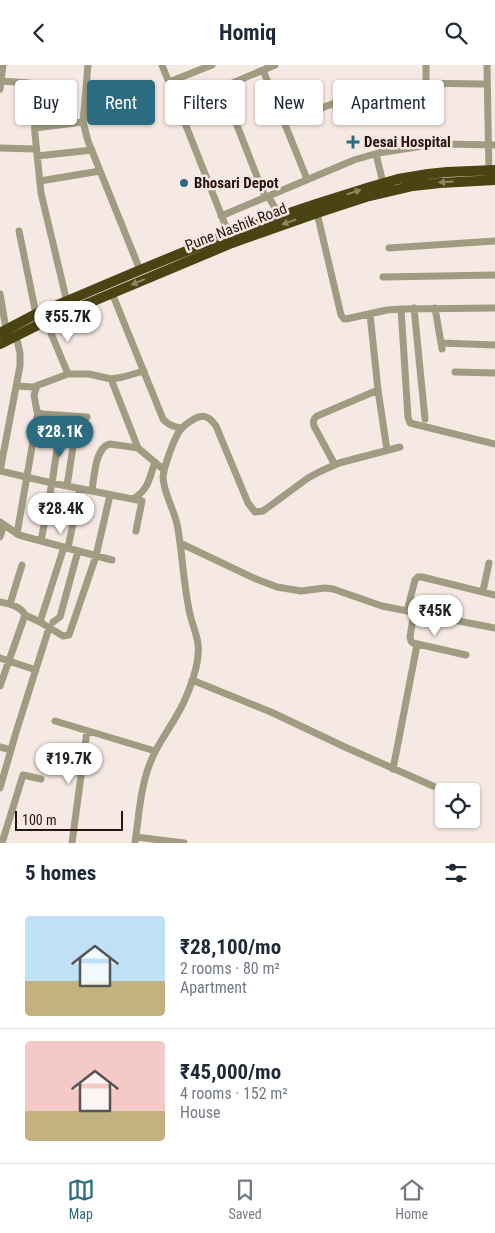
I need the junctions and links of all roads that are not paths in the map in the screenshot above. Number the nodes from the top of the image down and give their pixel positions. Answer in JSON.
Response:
{"nodes":[{"id":1,"x":3,"y":65,"type":"edge"},
{"id":2,"x":88,"y":65,"type":"edge"},
{"id":3,"x":162,"y":65,"type":"edge"},
{"id":4,"x":212,"y":65,"type":"edge"},
{"id":5,"x":275,"y":65,"type":"edge"},
{"id":6,"x":426,"y":65,"type":"edge"},
{"id":7,"x":487,"y":65,"type":"edge"},
{"id":8,"x":263,"y":70,"type":"junction"},
{"id":9,"x":168,"y":80,"type":"edge"},
{"id":10,"x":174,"y":80,"type":"edge"},
{"id":11,"x":239,"y":80,"type":"edge"},
{"id":12,"x":267,"y":80,"type":"edge"},
{"id":13,"x":426,"y":80,"type":"edge"},
{"id":14,"x":1,"y":81,"type":"edge"},
{"id":15,"x":444,"y":83,"type":"edge"},
{"id":16,"x":487,"y":84,"type":"junction"},
{"id":17,"x":0,"y":89,"type":"edge"},
{"id":18,"x":83,"y":122,"type":"junction"},
{"id":19,"x":186,"y":125,"type":"edge"},
{"id":20,"x":238,"y":125,"type":"edge"},
{"id":21,"x":285,"y":125,"type":"edge"},
{"id":22,"x":35,"y":128,"type":"junction"},
{"id":23,"x":492,"y":145,"type":"edge"},
{"id":24,"x":0,"y":148,"type":"edge"},
{"id":25,"x":92,"y":151,"type":"junction"},
{"id":26,"x":37,"y":153,"type":"junction"},
{"id":27,"x":376,"y":153,"type":"junction"},
{"id":28,"x":100,"y":171,"type":"junction"},
{"id":29,"x":492,"y":175,"type":"edge"},
{"id":30,"x":308,"y":179,"type":"junction"},
{"id":31,"x":40,"y":181,"type":"junction"},
{"id":32,"x":383,"y":183,"type":"junction"},
{"id":33,"x":267,"y":196,"type":"junction"},
{"id":34,"x":317,"y":213,"type":"junction"},
{"id":35,"x":221,"y":215,"type":"junction"},
{"id":36,"x":280,"y":216,"type":"junction"},
{"id":37,"x":18,"y":231,"type":"dead end"},
{"id":38,"x":230,"y":238,"type":"junction"},
{"id":39,"x":495,"y":241,"type":"edge"},
{"id":40,"x":388,"y":248,"type":"dead end"},
{"id":41,"x":140,"y":270,"type":"junction"},
{"id":42,"x":495,"y":275,"type":"edge"},
{"id":43,"x":383,"y":277,"type":"dead end"},
{"id":44,"x":112,"y":293,"type":"junction"},
{"id":45,"x":0,"y":294,"type":"edge"},
{"id":46,"x":67,"y":302,"type":"junction"},
{"id":47,"x":414,"y":308,"type":"junction"},
{"id":48,"x":435,"y":308,"type":"junction"},
{"id":49,"x":495,"y":308,"type":"edge"},
{"id":50,"x":400,"y":309,"type":"junction"},
{"id":51,"x":36,"y":314,"type":"junction"},
{"id":52,"x":370,"y":314,"type":"junction"},
{"id":53,"x":46,"y":321,"type":"junction"},
{"id":54,"x":7,"y":332,"type":"edge"},
{"id":55,"x":0,"y":344,"type":"edge"},
{"id":56,"x":495,"y":345,"type":"edge"},
{"id":57,"x":144,"y":371,"type":"junction"},
{"id":58,"x":455,"y":372,"type":"dead end"},
{"id":59,"x":495,"y":373,"type":"edge"},
{"id":60,"x":68,"y":374,"type":"junction"},
{"id":61,"x":111,"y":379,"type":"junction"},
{"id":62,"x":17,"y":385,"type":"junction"},
{"id":63,"x":37,"y":386,"type":"junction"},
{"id":64,"x":378,"y":390,"type":"junction"},
{"id":65,"x":38,"y":412,"type":"junction"},
{"id":66,"x":62,"y":416,"type":"junction"},
{"id":67,"x":86,"y":417,"type":"dead end"},
{"id":68,"x":425,"y":419,"type":"dead end"},
{"id":69,"x":181,"y":429,"type":"junction"},
{"id":70,"x":75,"y":434,"type":"dead end"},
{"id":71,"x":495,"y":444,"type":"edge"},
{"id":72,"x":400,"y":447,"type":"dead end"},
{"id":73,"x":138,"y":448,"type":"junction"},
{"id":74,"x":387,"y":450,"type":"junction"},
{"id":75,"x":155,"y":462,"type":"junction"},
{"id":76,"x":335,"y":465,"type":"junction"},
{"id":77,"x":164,"y":469,"type":"junction"},
{"id":78,"x":27,"y":477,"type":"junction"},
{"id":79,"x":52,"y":483,"type":"junction"},
{"id":80,"x":67,"y":486,"type":"junction"},
{"id":81,"x":80,"y":489,"type":"junction"},
{"id":82,"x":92,"y":491,"type":"junction"},
{"id":83,"x":110,"y":495,"type":"junction"},
{"id":84,"x":133,"y":499,"type":"junction"},
{"id":85,"x":2,"y":524,"type":"edge"},
{"id":86,"x":136,"y":531,"type":"dead end"},
{"id":87,"x":17,"y":534,"type":"junction"},
{"id":88,"x":0,"y":537,"type":"edge"},
{"id":89,"x":41,"y":541,"type":"junction"},
{"id":90,"x":180,"y":543,"type":"junction"},
{"id":91,"x":66,"y":548,"type":"junction"},
{"id":92,"x":78,"y":551,"type":"junction"},
{"id":93,"x":96,"y":556,"type":"junction"},
{"id":94,"x":112,"y":560,"type":"dead end"},
{"id":95,"x":489,"y":563,"type":"dead end"},
{"id":96,"x":22,"y":565,"type":"dead end"},
{"id":97,"x":483,"y":591,"type":"junction"},
{"id":98,"x":495,"y":595,"type":"edge"},
{"id":99,"x":0,"y":602,"type":"edge"},
{"id":100,"x":10,"y":604,"type":"junction"},
{"id":101,"x":411,"y":611,"type":"junction"},
{"id":102,"x":25,"y":615,"type":"junction"},
{"id":103,"x":40,"y":622,"type":"junction"},
{"id":104,"x":51,"y":625,"type":"junction"},
{"id":105,"x":495,"y":628,"type":"edge"},
{"id":106,"x":417,"y":645,"type":"junction"},
{"id":107,"x":466,"y":655,"type":"dead end"},
{"id":108,"x":0,"y":658,"type":"edge"},
{"id":109,"x":9,"y":660,"type":"junction"},
{"id":110,"x":36,"y":670,"type":"junction"},
{"id":111,"x":192,"y":680,"type":"junction"},
{"id":112,"x":0,"y":686,"type":"edge"},
{"id":113,"x":55,"y":721,"type":"dead end"},
{"id":114,"x":87,"y":731,"type":"junction"},
{"id":115,"x":0,"y":747,"type":"edge"},
{"id":116,"x":11,"y":750,"type":"junction"},
{"id":117,"x":155,"y":751,"type":"junction"},
{"id":118,"x":393,"y":769,"type":"junction"},
{"id":119,"x":41,"y":779,"type":"dead end"},
{"id":120,"x":433,"y":787,"type":"dead end"},
{"id":121,"x":0,"y":788,"type":"edge"},
{"id":122,"x":136,"y":840,"type":"edge"},
{"id":123,"x":171,"y":842,"type":"edge"},
{"id":124,"x":0,"y":843,"type":"edge"},
{"id":125,"x":72,"y":843,"type":"edge"},
{"id":126,"x":184,"y":843,"type":"edge"}],
"edges":[{"from":1,"to":14,"type":"street"},
{"from":2,"to":18,"type":"street"},
{"from":3,"to":9,"type":"street"},
{"from":4,"to":10,"type":"street"},
{"from":5,"to":8,"type":"street"},
{"from":6,"to":13,"type":"street"},
{"from":7,"to":16,"type":"street"},
{"from":8,"to":11,"type":"street"},
{"from":8,"to":12,"type":"street"},
{"from":14,"to":17,"type":"street"},
{"from":14,"to":22,"type":"street"},
{"from":15,"to":16,"type":"street"},
{"from":16,"to":23,"type":"street"},
{"from":18,"to":22,"type":"street"},
{"from":18,"to":25,"type":"street"},
{"from":19,"to":35,"type":"street"},
{"from":20,"to":33,"type":"street"},
{"from":21,"to":30,"type":"street"},
{"from":22,"to":26,"type":"street"},
{"from":23,"to":27,"type":"street"},
{"from":23,"to":29,"type":"street"},
{"from":24,"to":26,"type":"street"},
{"from":25,"to":26,"type":"street"},
{"from":25,"to":28,"type":"street"},
{"from":26,"to":31,"type":"street"},
{"from":27,"to":30,"type":"street"},
{"from":27,"to":32,"type":"street"},
{"from":28,"to":31,"type":"street"},
{"from":28,"to":41,"type":"street"},
{"from":29,"to":32,"type":"highway","name":"Pune Nashik Road"},
{"from":29,"to":34,"type":"highway","name":"Pune Nashik Road","one_way":true},
{"from":30,"to":33,"type":"street"},
{"from":31,"to":46,"type":"street"},
{"from":36,"to":32,"type":"highway","name":"Pune Nashik Road","one_way":true},
{"from":33,"to":35,"type":"street"},
{"from":33,"to":36,"type":"street"},
{"from":34,"to":38,"type":"highway","name":"Pune Nashik Road","one_way":true},
{"from":34,"to":52,"type":"street"},
{"from":35,"to":38,"type":"street"},
{"from":36,"to":38,"type":"highway","name":"Pune Nashik Road"},
{"from":37,"to":51,"type":"street"},
{"from":38,"to":41,"type":"highway","name":"Pune Nashik Road"},
{"from":38,"to":44,"type":"highway","name":"Pune Nashik Road","one_way":true},
{"from":39,"to":40,"type":"street"},
{"from":41,"to":46,"type":"highway","name":"Pune Nashik Road"},
{"from":42,"to":43,"type":"street"},
{"from":44,"to":53,"type":"highway","name":"Pune Nashik Road"},
{"from":44,"to":57,"type":"street"},
{"from":45,"to":54,"type":"street"},
{"from":46,"to":51,"type":"highway","name":"Pune Nashik Road"},
{"from":47,"to":48,"type":"street"},
{"from":47,"to":50,"type":"street"},
{"from":47,"to":68,"type":"street"},
{"from":48,"to":49,"type":"street"},
{"from":48,"to":56,"type":"street"},
{"from":50,"to":52,"type":"street"},
{"from":50,"to":71,"type":"street"},
{"from":51,"to":54,"type":"highway","name":"Pune Nashik Road"},
{"from":52,"to":64,"type":"street"},
{"from":53,"to":54,"type":"highway","name":"Pune Nashik Road"},
{"from":53,"to":60,"type":"street"},
{"from":54,"to":55,"type":"highway","name":"Pune Nashik Road"},
{"from":54,"to":62,"type":"street"},
{"from":57,"to":61,"type":"street"},
{"from":57,"to":69,"type":"street"},
{"from":58,"to":59,"type":"street"},
{"from":60,"to":61,"type":"street"},
{"from":60,"to":63,"type":"street"},
{"from":61,"to":73,"type":"street"},
{"from":62,"to":63,"type":"street"},
{"from":62,"to":78,"type":"street"},
{"from":63,"to":65,"type":"street"},
{"from":64,"to":74,"type":"street"},
{"from":64,"to":76,"type":"street"},
{"from":65,"to":66,"type":"street"},
{"from":65,"to":78,"type":"street"},
{"from":66,"to":67,"type":"street"},
{"from":66,"to":79,"type":"street"},
{"from":69,"to":76,"type":"street"},
{"from":69,"to":77,"type":"street"},
{"from":70,"to":80,"type":"street"},
{"from":72,"to":74,"type":"street"},
{"from":73,"to":75,"type":"street"},
{"from":73,"to":82,"type":"street"},
{"from":74,"to":76,"type":"street"},
{"from":75,"to":77,"type":"street"},
{"from":75,"to":84,"type":"street"},
{"from":77,"to":90,"type":"street"},
{"from":78,"to":79,"type":"street"},
{"from":78,"to":87,"type":"street"},
{"from":79,"to":80,"type":"street"},
{"from":79,"to":89,"type":"street"},
{"from":80,"to":81,"type":"street"},
{"from":81,"to":82,"type":"street"},
{"from":81,"to":91,"type":"street"},
{"from":82,"to":83,"type":"street"},
{"from":83,"to":84,"type":"street"},
{"from":83,"to":93,"type":"street"},
{"from":84,"to":86,"type":"street"},
{"from":85,"to":87,"type":"street"},
{"from":85,"to":88,"type":"street"},
{"from":87,"to":89,"type":"street"},
{"from":89,"to":91,"type":"street"},
{"from":90,"to":101,"type":"street"},
{"from":90,"to":111,"type":"street"},
{"from":91,"to":92,"type":"street"},
{"from":91,"to":103,"type":"street"},
{"from":92,"to":93,"type":"street"},
{"from":92,"to":104,"type":"street"},
{"from":93,"to":94,"type":"street"},
{"from":93,"to":104,"type":"street"},
{"from":95,"to":97,"type":"street"},
{"from":96,"to":100,"type":"street"},
{"from":97,"to":98,"type":"street"},
{"from":97,"to":101,"type":"street"},
{"from":99,"to":100,"type":"street"},
{"from":100,"to":102,"type":"street"},
{"from":101,"to":105,"type":"street"},
{"from":101,"to":106,"type":"street"},
{"from":102,"to":103,"type":"street"},
{"from":102,"to":109,"type":"street"},
{"from":103,"to":104,"type":"street"},
{"from":104,"to":110,"type":"street"},
{"from":106,"to":107,"type":"street"},
{"from":106,"to":118,"type":"street"},
{"from":108,"to":109,"type":"street"},
{"from":109,"to":110,"type":"street"},
{"from":109,"to":112,"type":"street"},
{"from":110,"to":116,"type":"street"},
{"from":111,"to":117,"type":"street"},
{"from":111,"to":118,"type":"street"},
{"from":113,"to":114,"type":"street"},
{"from":114,"to":117,"type":"street"},
{"from":114,"to":125,"type":"street"},
{"from":115,"to":116,"type":"street"},
{"from":116,"to":121,"type":"street"},
{"from":117,"to":122,"type":"street"},
{"from":118,"to":120,"type":"street"},
{"from":119,"to":124,"type":"street"},
{"from":122,"to":123,"type":"street"},
{"from":123,"to":126,"type":"street"}]}
